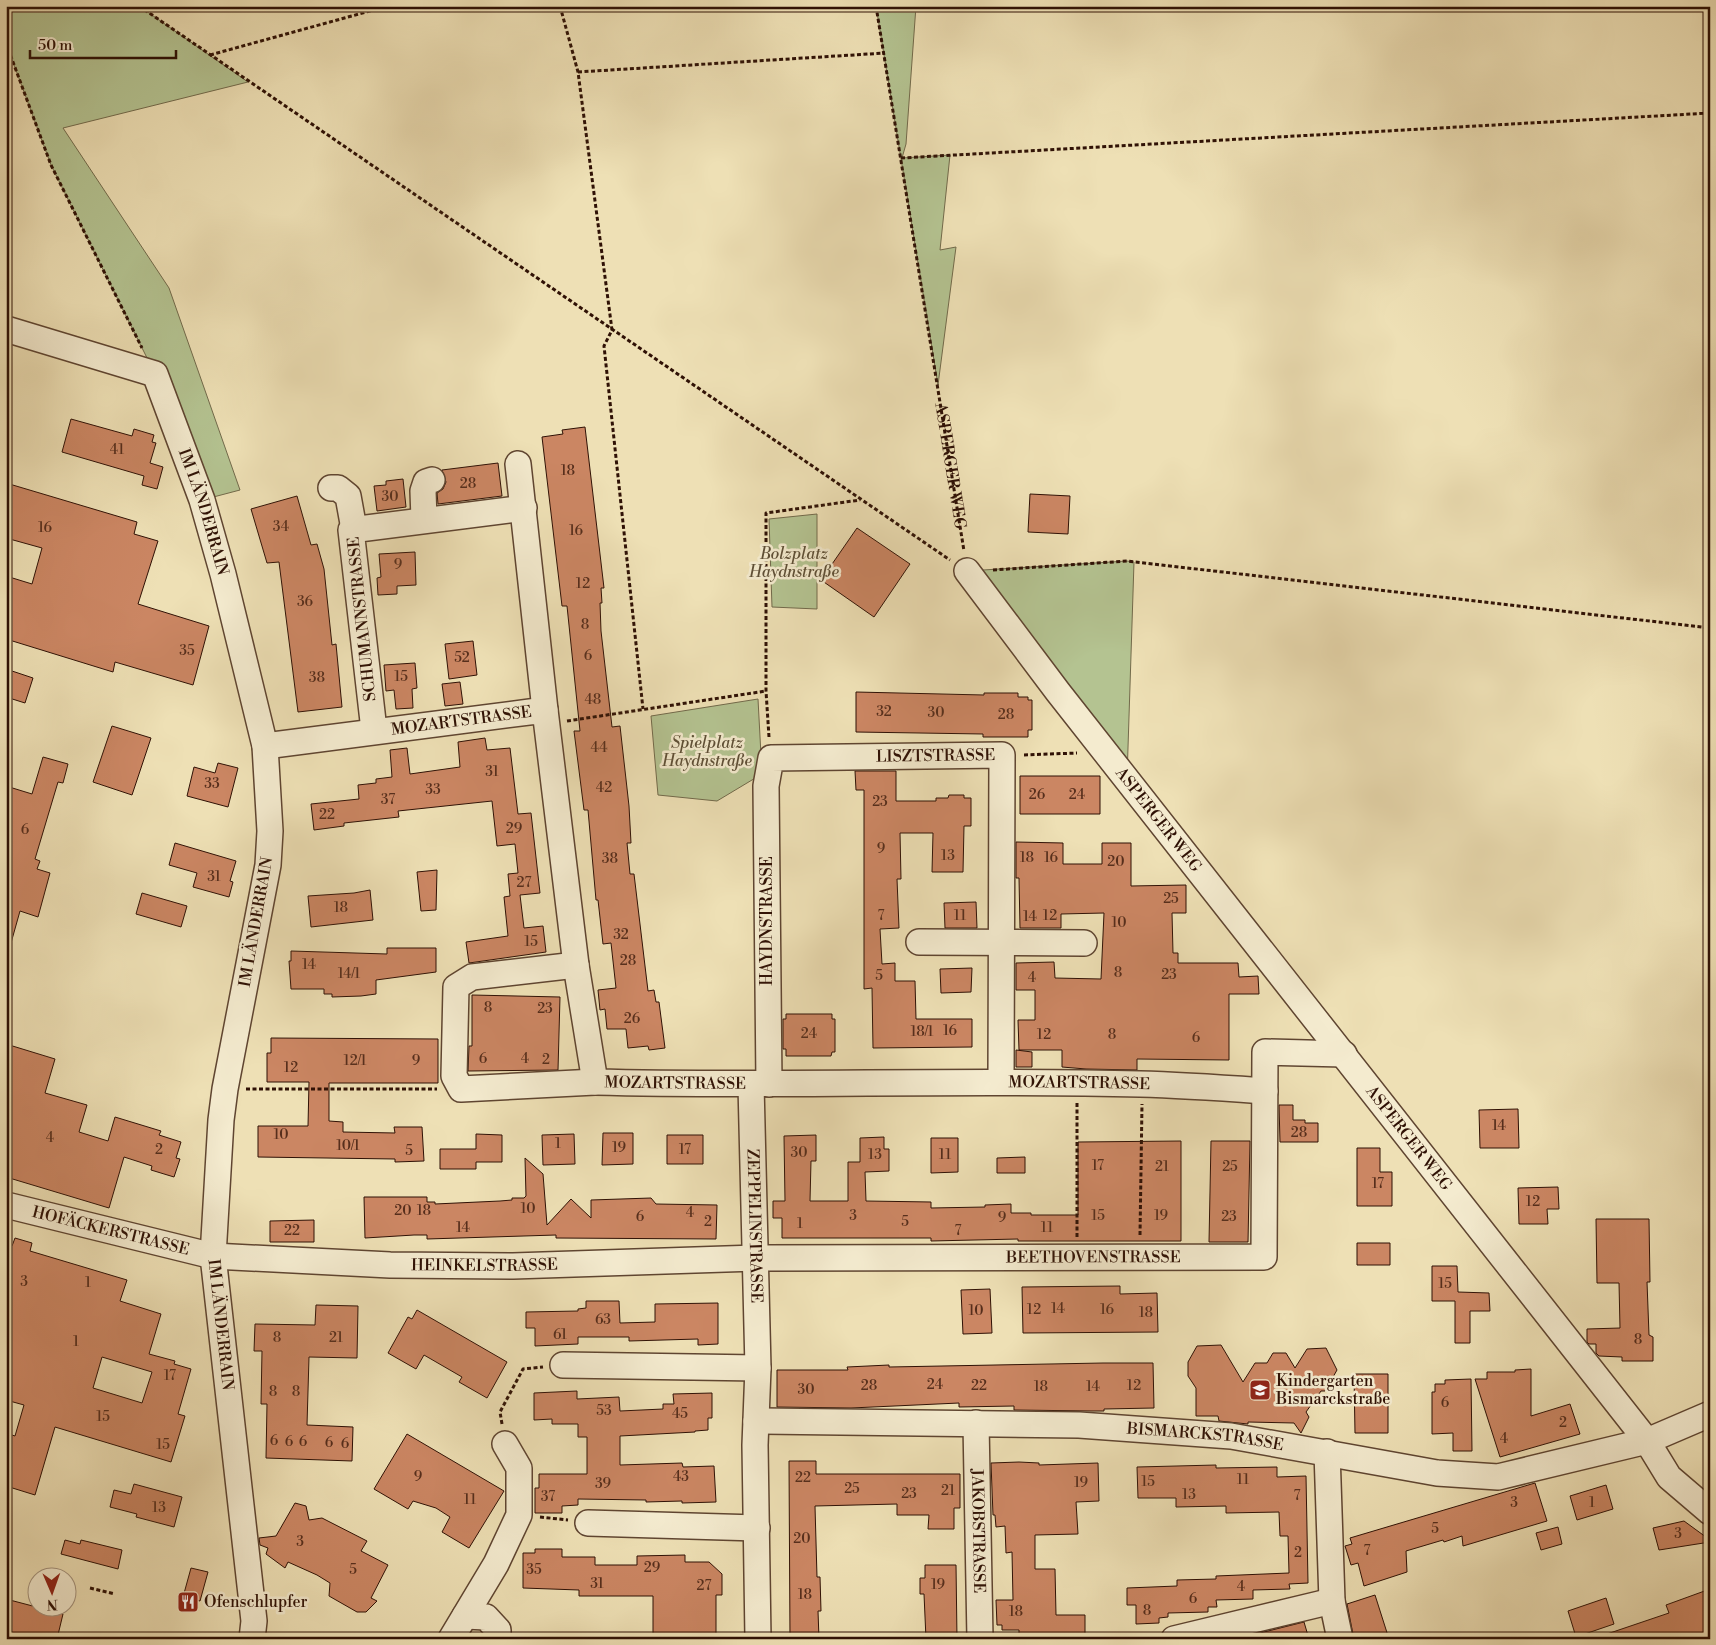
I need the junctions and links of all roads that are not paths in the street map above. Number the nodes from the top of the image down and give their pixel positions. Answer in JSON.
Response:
{"nodes":[{"id":1,"x":6,"y":329,"type":"edge"},
{"id":2,"x":518,"y":464,"type":"dead end"},
{"id":3,"x":432,"y":480,"type":"dead end"},
{"id":4,"x":331,"y":488,"type":"dead end"},
{"id":5,"x":524,"y":508,"type":"junction"},
{"id":6,"x":424,"y":518,"type":"junction"},
{"id":7,"x":354,"y":529,"type":"junction"},
{"id":8,"x":967,"y":572,"type":"road end"},
{"id":9,"x":546,"y":717,"type":"junction"},
{"id":10,"x":374,"y":730,"type":"junction"},
{"id":11,"x":265,"y":746,"type":"junction"},
{"id":12,"x":771,"y":758,"type":"joint"},
{"id":13,"x":919,"y":942,"type":"dead end"},
{"id":14,"x":1001,"y":943,"type":"junction"},
{"id":15,"x":1084,"y":943,"type":"dead end"},
{"id":16,"x":576,"y":964,"type":"junction"},
{"id":17,"x":1344,"y":1054,"type":"junction"},
{"id":18,"x":595,"y":1082,"type":"junction"},
{"id":19,"x":1000,"y":1082,"type":"junction"},
{"id":20,"x":760,"y":1084,"type":"junction"},
{"id":21,"x":1265,"y":1091,"type":"junction"},
{"id":22,"x":6,"y":1205,"type":"edge"},
{"id":23,"x":213,"y":1256,"type":"junction"},
{"id":24,"x":756,"y":1258,"type":"junction"},
{"id":25,"x":563,"y":1364,"type":"road end"},
{"id":26,"x":758,"y":1368,"type":"junction"},
{"id":27,"x":1710,"y":1414,"type":"edge"},
{"id":28,"x":756,"y":1421,"type":"junction"},
{"id":29,"x":976,"y":1423,"type":"junction"},
{"id":30,"x":1647,"y":1442,"type":"junction"},
{"id":31,"x":505,"y":1444,"type":"road end"},
{"id":32,"x":1327,"y":1452,"type":"junction"},
{"id":33,"x":1710,"y":1512,"type":"edge"},
{"id":34,"x":588,"y":1523,"type":"road end"},
{"id":35,"x":757,"y":1528,"type":"junction"},
{"id":36,"x":1332,"y":1601,"type":"junction"},
{"id":37,"x":465,"y":1616,"type":"junction"},
{"id":38,"x":252,"y":1639,"type":"edge"},
{"id":39,"x":451,"y":1639,"type":"edge"},
{"id":40,"x":498,"y":1639,"type":"edge"},
{"id":41,"x":758,"y":1639,"type":"edge"},
{"id":42,"x":980,"y":1639,"type":"edge"},
{"id":43,"x":1174,"y":1639,"type":"edge"},
{"id":44,"x":1340,"y":1639,"type":"edge"}],
"edges":[{"from":1,"to":11,"type":"street","name":"IM LÄNDERRAIN"},
{"from":2,"to":5,"type":"street"},
{"from":3,"to":6,"type":"street"},
{"from":4,"to":7,"type":"street"},
{"from":5,"to":6,"type":"street","name":"SCHUMANNSTRASSE"},
{"from":5,"to":9,"type":"street"},
{"from":6,"to":7,"type":"street","name":"SCHUMANNSTRASSE"},
{"from":7,"to":10,"type":"street","name":"SCHUMANNSTRASSE"},
{"from":8,"to":17,"type":"street","name":"ASPERGER WEG"},
{"from":9,"to":10,"type":"street","name":"MOZARTSTRASSE"},
{"from":9,"to":16,"type":"street","name":"MOZARTSTRASSE"},
{"from":10,"to":11,"type":"street","name":"MOZARTSTRASSE"},
{"from":11,"to":23,"type":"street","name":"IM LÄNDERRAIN"},
{"from":12,"to":14,"type":"street","name":"LISZTSTRASSE"},
{"from":12,"to":20,"type":"street","name":"HAYDNSTRASSE"},
{"from":13,"to":14,"type":"street"},
{"from":14,"to":15,"type":"street"},
{"from":14,"to":19,"type":"street","name":"LISZTSTRASSE"},
{"from":16,"to":18,"type":"street","name":"MOZARTSTRASSE"},
{"from":16,"to":18,"type":"street"},
{"from":17,"to":21,"type":"street"},
{"from":17,"to":30,"type":"street","name":"ASPERGER WEG"},
{"from":18,"to":20,"type":"street","name":"MOZARTSTRASSE"},
{"from":19,"to":20,"type":"street","name":"MOZARTSTRASSE"},
{"from":19,"to":21,"type":"street","name":"MOZARTSTRASSE"},
{"from":20,"to":24,"type":"street","name":"ZEPPELINSTRASSE"},
{"from":21,"to":24,"type":"street","name":"BEETHOVENSTRASSE"},
{"from":22,"to":23,"type":"street","name":"HOFÄCKERSTRASSE"},
{"from":23,"to":24,"type":"street","name":"HEINKELSTRASSE"},
{"from":23,"to":38,"type":"street","name":"IM LÄNDERRAIN"},
{"from":24,"to":26,"type":"street","name":"ZEPPELINSTRASSE"},
{"from":25,"to":26,"type":"street"},
{"from":26,"to":28,"type":"street","name":"ZEPPELINSTRASSE"},
{"from":27,"to":30,"type":"street","name":"BISMARCKSTRASSE"},
{"from":28,"to":29,"type":"street","name":"BISMARCKSTRASSE"},
{"from":28,"to":35,"type":"street","name":"ZEPPELINSTRASSE"},
{"from":29,"to":32,"type":"street","name":"BISMARCKSTRASSE"},
{"from":29,"to":42,"type":"street","name":"JAKOBSTRASSE"},
{"from":30,"to":32,"type":"street","name":"BISMARCKSTRASSE"},
{"from":30,"to":33,"type":"street","name":"ASPERGER WEG"},
{"from":31,"to":37,"type":"street"},
{"from":32,"to":36,"type":"street"},
{"from":34,"to":35,"type":"street"},
{"from":35,"to":41,"type":"street","name":"ZEPPELINSTRASSE"},
{"from":36,"to":43,"type":"street"},
{"from":36,"to":44,"type":"street"},
{"from":37,"to":39,"type":"street"},
{"from":37,"to":40,"type":"street"}]}
